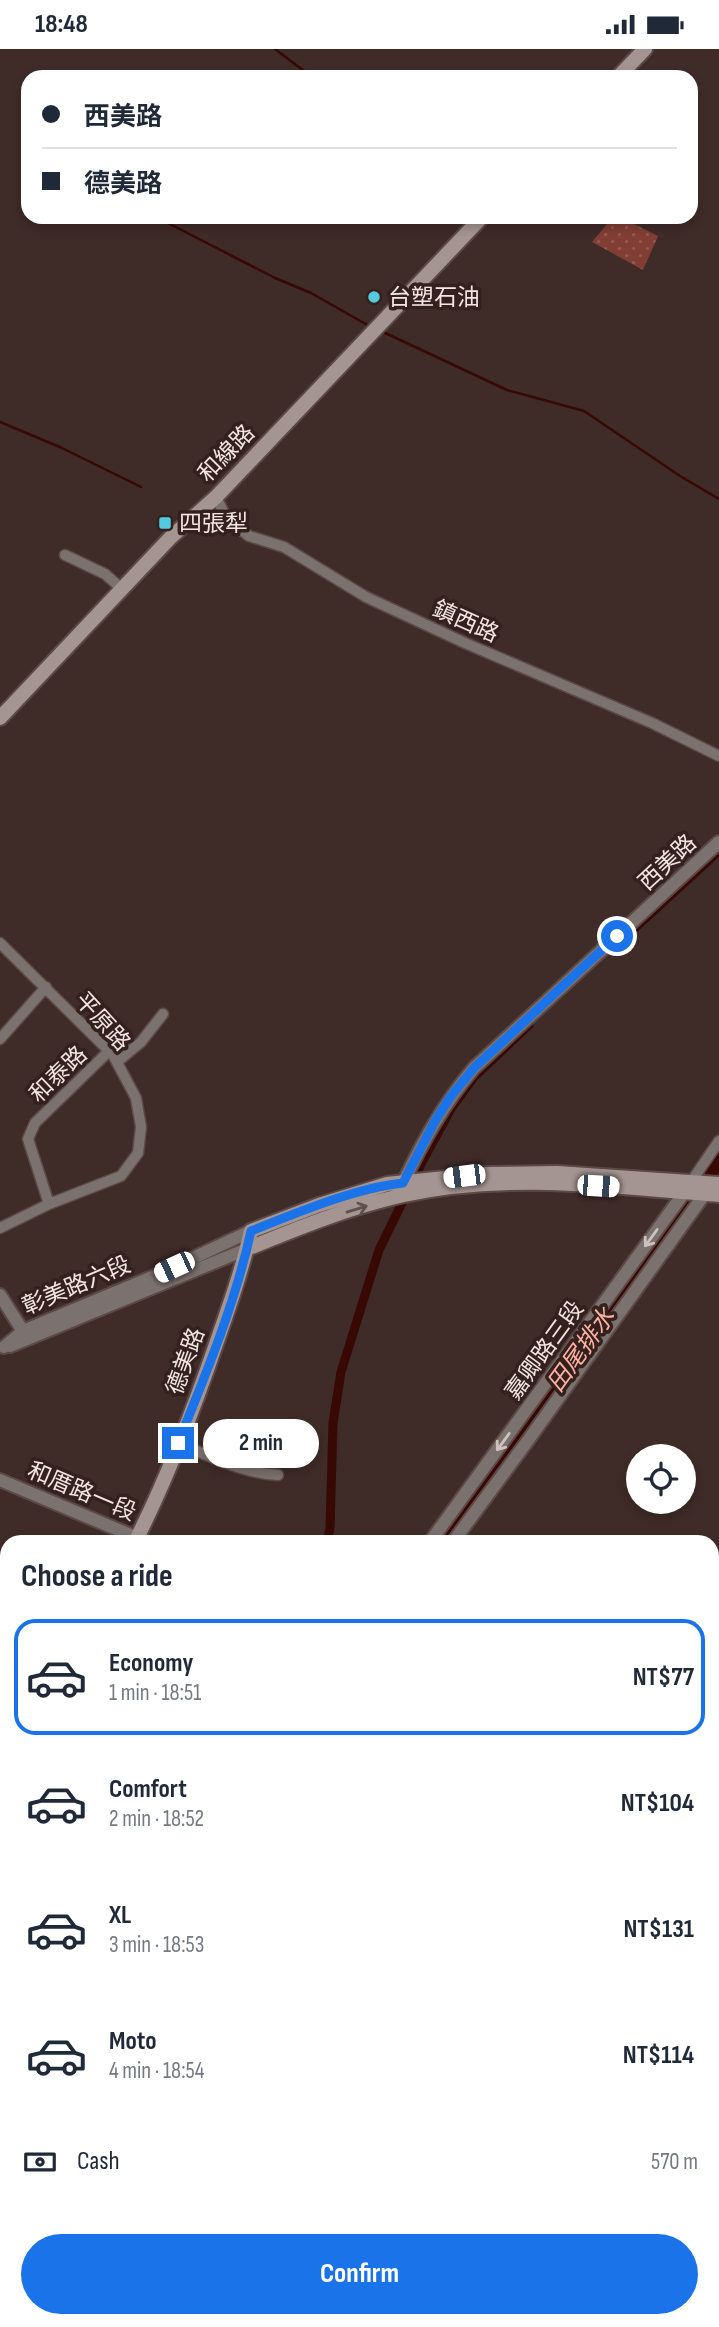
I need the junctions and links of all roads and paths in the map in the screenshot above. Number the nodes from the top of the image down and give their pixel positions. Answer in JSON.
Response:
{"nodes":[{"id":1,"x":645,"y":49,"type":"edge"},
{"id":2,"x":625,"y":70,"type":"edge"},
{"id":3,"x":475,"y":224,"type":"edge"},
{"id":4,"x":216,"y":497,"type":"junction"},
{"id":5,"x":65,"y":555,"type":"dead end"},
{"id":6,"x":122,"y":589,"type":"junction"},
{"id":7,"x":0,"y":718,"type":"edge"},
{"id":8,"x":719,"y":756,"type":"edge"},
{"id":9,"x":719,"y":842,"type":"edge"},
{"id":10,"x":0,"y":943,"type":"edge"},
{"id":11,"x":46,"y":987,"type":"junction"},
{"id":12,"x":163,"y":1014,"type":"dead end"},
{"id":13,"x":0,"y":1039,"type":"edge"},
{"id":14,"x":109,"y":1051,"type":"junction"},
{"id":15,"x":117,"y":1062,"type":"junction"},
{"id":16,"x":719,"y":1140,"type":"edge"},
{"id":17,"x":704,"y":1187,"type":"edge"},
{"id":18,"x":408,"y":1190,"type":"junction"},
{"id":19,"x":49,"y":1204,"type":"junction"},
{"id":20,"x":321,"y":1212,"type":"junction"},
{"id":21,"x":0,"y":1228,"type":"edge"},
{"id":22,"x":251,"y":1231,"type":"junction"},
{"id":23,"x":247,"y":1249,"type":"junction"},
{"id":24,"x":0,"y":1296,"type":"edge"},
{"id":25,"x":25,"y":1335,"type":"junction"},
{"id":26,"x":1,"y":1346,"type":"edge"},
{"id":27,"x":178,"y":1443,"type":"junction"},
{"id":28,"x":278,"y":1475,"type":"dead end"},
{"id":29,"x":0,"y":1480,"type":"edge"},
{"id":30,"x":128,"y":1535,"type":"edge"},
{"id":31,"x":142,"y":1535,"type":"edge"},
{"id":32,"x":435,"y":1535,"type":"edge"},
{"id":33,"x":458,"y":1535,"type":"edge"}],
"edges":[{"from":1,"to":2,"type":"main road"},
{"from":3,"to":4,"type":"main road","name":"和線路"},
{"from":4,"to":6,"type":"main road","name":"和線路"},
{"from":4,"to":8,"type":"street","name":"鎮西路"},
{"from":5,"to":6,"type":"street"},
{"from":6,"to":7,"type":"main road","name":"和線路"},
{"from":9,"to":18,"type":"street","name":"西美路"},
{"from":10,"to":11,"type":"street","name":"平原路"},
{"from":11,"to":13,"type":"street"},
{"from":11,"to":14,"type":"street","name":"平原路"},
{"from":12,"to":15,"type":"street"},
{"from":14,"to":15,"type":"street","name":"平原路"},
{"from":14,"to":19,"type":"street","name":"和泰路"},
{"from":15,"to":19,"type":"street","name":"平原路"},
{"from":16,"to":17,"type":"street"},
{"from":17,"to":18,"type":"main road","name":"彰美路六段"},
{"from":17,"to":32,"type":"street","name":"嘉卿路三段","one_way":true},
{"from":17,"to":33,"type":"street","name":"嘉卿路三段"},
{"from":18,"to":20,"type":"main road","name":"彰美路六段"},
{"from":19,"to":21,"type":"street","name":"平原路"},
{"from":20,"to":22,"type":"main road","name":"彰美路六段"},
{"from":20,"to":23,"type":"main road","name":"彰美路六段"},
{"from":22,"to":23,"type":"main road","name":"德美路"},
{"from":22,"to":25,"type":"street","name":"彰美路六段"},
{"from":23,"to":25,"type":"street","name":"彰美路六段"},
{"from":23,"to":27,"type":"main road","name":"德美路"},
{"from":24,"to":25,"type":"street"},
{"from":25,"to":26,"type":"street","name":"彰美路六段"},
{"from":27,"to":28,"type":"street"},
{"from":27,"to":31,"type":"main road","name":"德美路"},
{"from":29,"to":30,"type":"street","name":"和厝路一段"}]}
